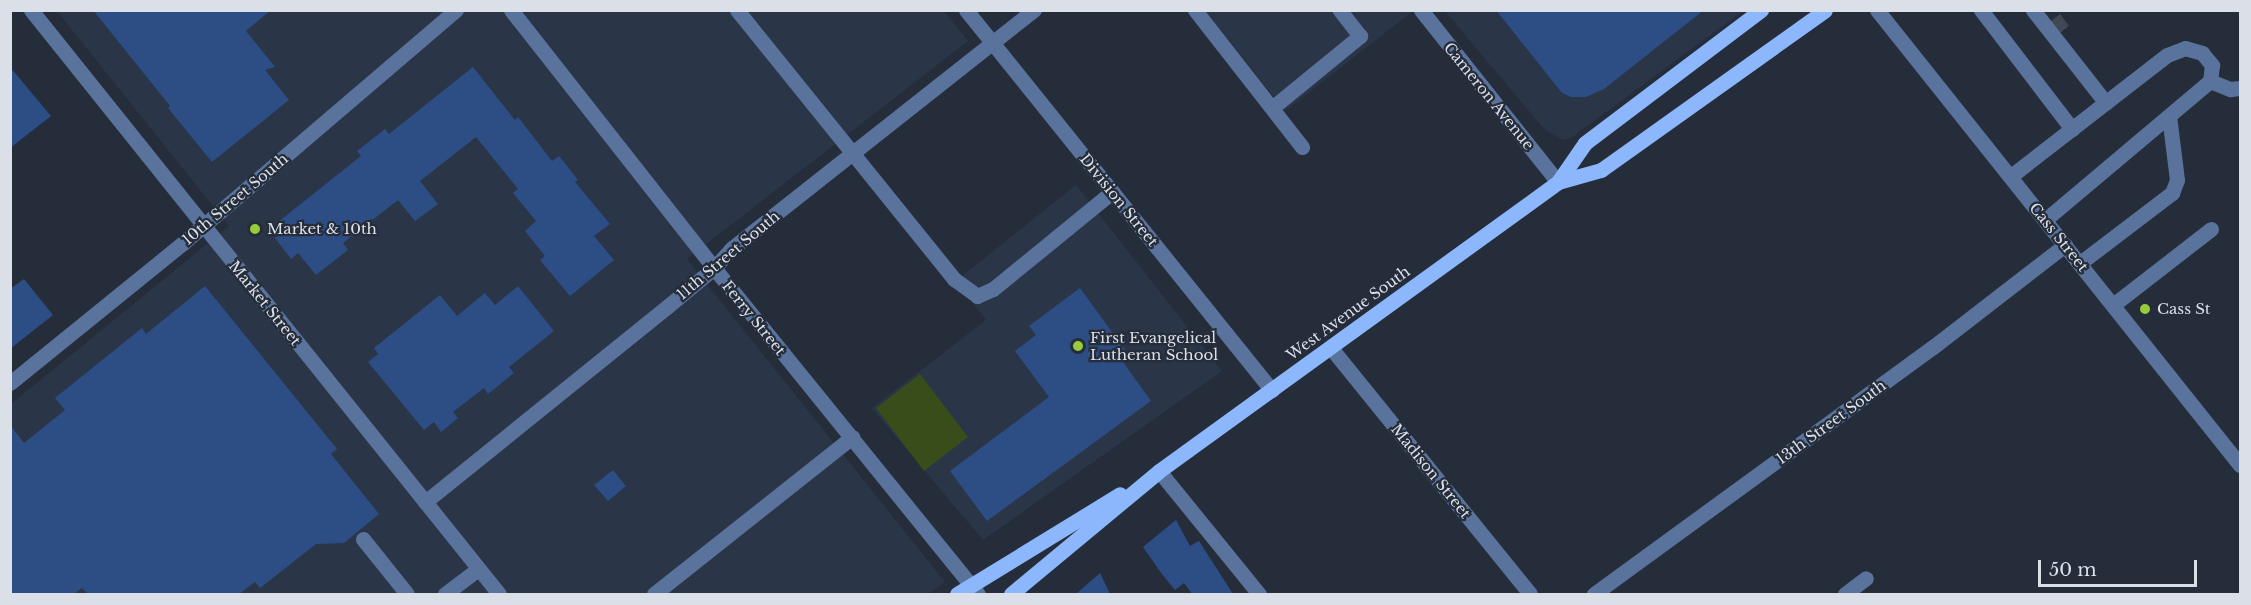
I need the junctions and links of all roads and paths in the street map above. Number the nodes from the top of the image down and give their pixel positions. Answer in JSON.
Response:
{"nodes":[{"id":1,"x":31,"y":10,"type":"edge"},
{"id":2,"x":456,"y":10,"type":"edge"},
{"id":3,"x":511,"y":10,"type":"edge"},
{"id":4,"x":737,"y":10,"type":"edge"},
{"id":5,"x":966,"y":10,"type":"edge"},
{"id":6,"x":1034,"y":10,"type":"edge"},
{"id":7,"x":1195,"y":10,"type":"edge"},
{"id":8,"x":1340,"y":10,"type":"edge"},
{"id":9,"x":1421,"y":10,"type":"edge"},
{"id":10,"x":1761,"y":10,"type":"edge"},
{"id":11,"x":1825,"y":10,"type":"edge"},
{"id":12,"x":1877,"y":10,"type":"edge"},
{"id":13,"x":1981,"y":10,"type":"edge"},
{"id":14,"x":2033,"y":10,"type":"edge"},
{"id":15,"x":993,"y":45,"type":"junction"},
{"id":16,"x":2210,"y":81,"type":"junction"},
{"id":17,"x":2241,"y":88,"type":"edge"},
{"id":18,"x":2106,"y":103,"type":"junction"},
{"id":19,"x":1272,"y":108,"type":"junction"},
{"id":20,"x":2169,"y":116,"type":"junction"},
{"id":21,"x":2072,"y":129,"type":"junction"},
{"id":22,"x":1302,"y":147,"type":"dead end"},
{"id":23,"x":852,"y":154,"type":"junction"},
{"id":24,"x":2011,"y":176,"type":"junction"},
{"id":25,"x":1558,"y":182,"type":"junction"},
{"id":26,"x":1112,"y":192,"type":"junction"},
{"id":27,"x":2045,"y":219,"type":"junction"},
{"id":28,"x":203,"y":226,"type":"junction"},
{"id":29,"x":2211,"y":229,"type":"dead end"},
{"id":30,"x":2065,"y":245,"type":"junction"},
{"id":31,"x":2080,"y":263,"type":"junction"},
{"id":32,"x":714,"y":268,"type":"junction"},
{"id":33,"x":2113,"y":304,"type":"junction"},
{"id":34,"x":1331,"y":348,"type":"junction"},
{"id":35,"x":10,"y":383,"type":"edge"},
{"id":36,"x":1272,"y":390,"type":"junction"},
{"id":37,"x":852,"y":437,"type":"junction"},
{"id":38,"x":2239,"y":460,"type":"edge"},
{"id":39,"x":1158,"y":471,"type":"junction"},
{"id":40,"x":425,"y":502,"type":"junction"},
{"id":41,"x":363,"y":539,"type":"dead end"},
{"id":42,"x":478,"y":569,"type":"junction"},
{"id":43,"x":1866,"y":578,"type":"dead end"},
{"id":44,"x":974,"y":590,"type":"edge"},
{"id":45,"x":407,"y":594,"type":"edge"},
{"id":46,"x":445,"y":594,"type":"edge"},
{"id":47,"x":499,"y":594,"type":"edge"},
{"id":48,"x":654,"y":594,"type":"edge"},
{"id":49,"x":957,"y":594,"type":"edge"},
{"id":50,"x":1011,"y":594,"type":"edge"},
{"id":51,"x":1259,"y":594,"type":"edge"},
{"id":52,"x":1530,"y":594,"type":"edge"},
{"id":53,"x":1594,"y":594,"type":"edge"},
{"id":54,"x":1845,"y":594,"type":"edge"}],
"edges":[{"from":1,"to":28,"type":"street","name":"Market Street"},
{"from":2,"to":28,"type":"street","name":"10th Street South"},
{"from":3,"to":32,"type":"street","name":"Ferry Street"},
{"from":4,"to":23,"type":"street"},
{"from":5,"to":15,"type":"street","name":"Division Street"},
{"from":6,"to":15,"type":"street","name":"11th Street South"},
{"from":7,"to":19,"type":"street"},
{"from":8,"to":19,"type":"street"},
{"from":9,"to":25,"type":"street","name":"Cameron Avenue"},
{"from":10,"to":25,"type":"main road","name":"West Avenue South"},
{"from":11,"to":25,"type":"main road","name":"West Avenue South"},
{"from":12,"to":24,"type":"street","name":"Cass Street"},
{"from":13,"to":21,"type":"street"},
{"from":14,"to":18,"type":"street"},
{"from":15,"to":23,"type":"street","name":"11th Street South"},
{"from":15,"to":26,"type":"street","name":"Division Street"},
{"from":16,"to":17,"type":"street"},
{"from":16,"to":18,"type":"street"},
{"from":16,"to":20,"type":"street"},
{"from":18,"to":21,"type":"street"},
{"from":19,"to":22,"type":"street"},
{"from":20,"to":27,"type":"street"},
{"from":20,"to":31,"type":"street"},
{"from":21,"to":24,"type":"street"},
{"from":23,"to":26,"type":"street"},
{"from":23,"to":32,"type":"street","name":"11th Street South"},
{"from":24,"to":27,"type":"street","name":"Cass Street"},
{"from":25,"to":34,"type":"main road","name":"West Avenue South"},
{"from":26,"to":36,"type":"street","name":"Division Street"},
{"from":27,"to":30,"type":"street","name":"Cass Street"},
{"from":28,"to":35,"type":"street","name":"10th Street South"},
{"from":28,"to":40,"type":"street","name":"Market Street"},
{"from":29,"to":33,"type":"street"},
{"from":30,"to":31,"type":"street","name":"Cass Street"},
{"from":30,"to":53,"type":"street","name":"13th Street South"},
{"from":31,"to":33,"type":"street","name":"Cass Street"},
{"from":32,"to":37,"type":"street","name":"Ferry Street"},
{"from":32,"to":40,"type":"street","name":"11th Street South"},
{"from":33,"to":38,"type":"street","name":"Cass Street"},
{"from":34,"to":36,"type":"main road","name":"West Avenue South"},
{"from":34,"to":52,"type":"street","name":"Madison Street"},
{"from":36,"to":39,"type":"main road","name":"West Avenue South"},
{"from":37,"to":44,"type":"street","name":"Ferry Street"},
{"from":37,"to":48,"type":"street"},
{"from":39,"to":44,"type":"main road","name":"West Avenue South"},
{"from":39,"to":50,"type":"main road","name":"West Avenue South"},
{"from":39,"to":51,"type":"street"},
{"from":40,"to":42,"type":"street","name":"Market Street"},
{"from":41,"to":45,"type":"street"},
{"from":42,"to":46,"type":"street"},
{"from":42,"to":47,"type":"street","name":"Market Street"},
{"from":43,"to":54,"type":"street"},
{"from":44,"to":49,"type":"main road","name":"West Avenue South"}]}
